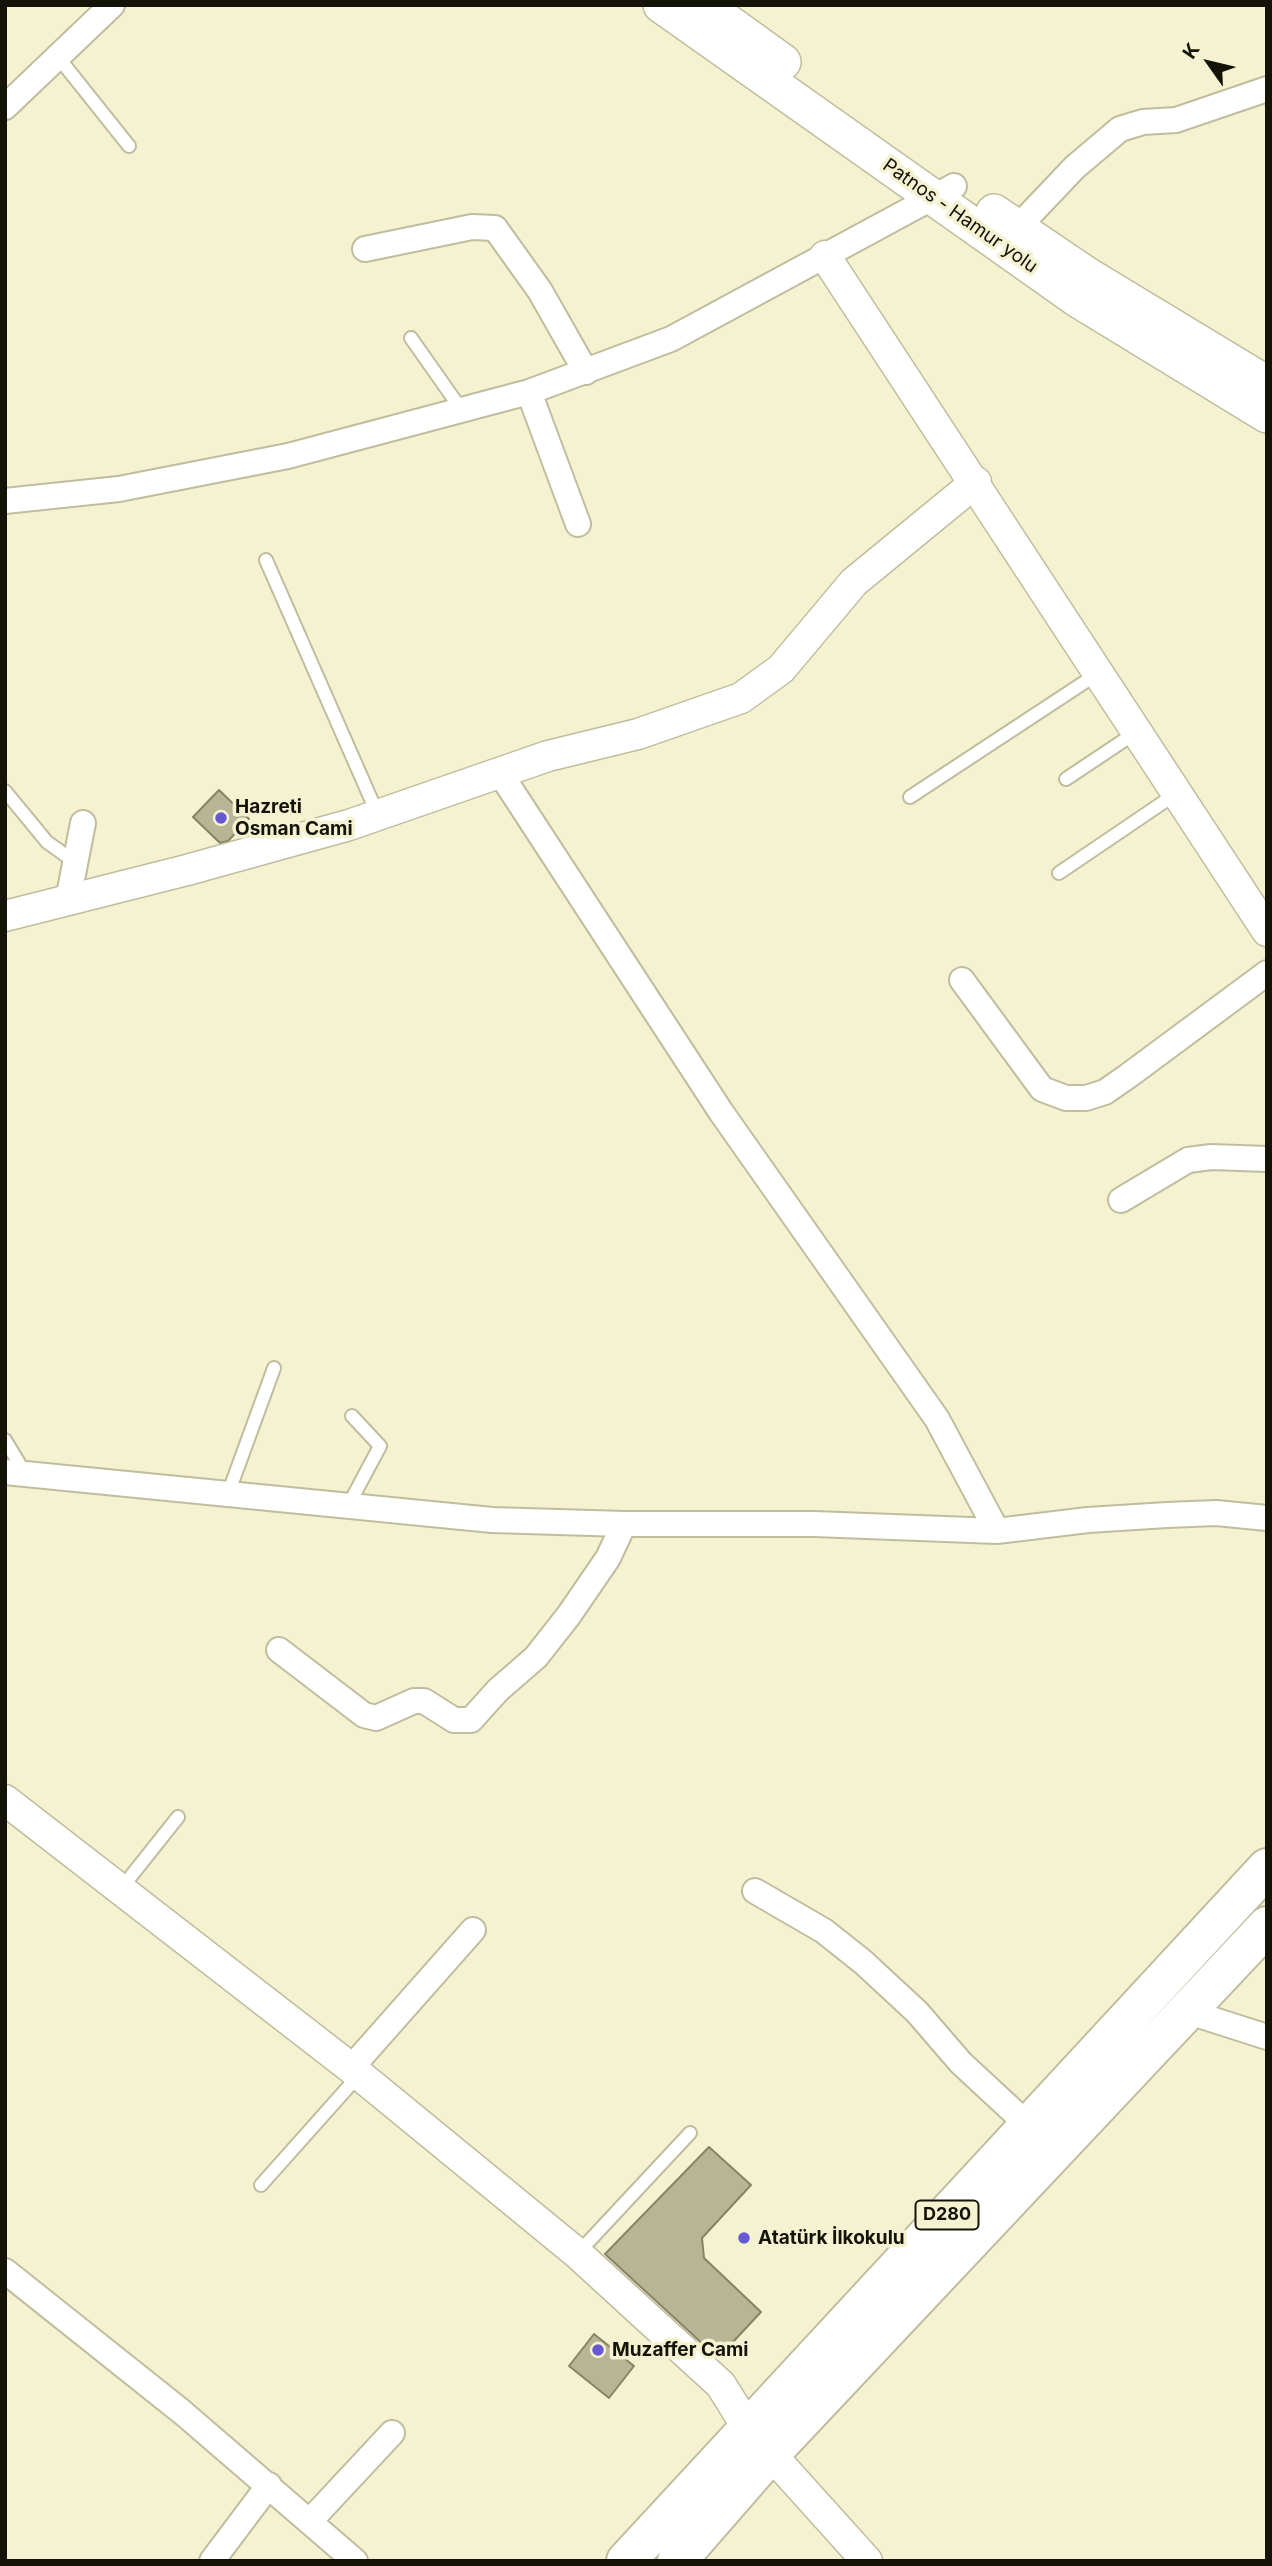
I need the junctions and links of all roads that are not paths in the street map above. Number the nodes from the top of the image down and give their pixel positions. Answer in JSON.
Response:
{"nodes":[{"id":1,"x":112,"y":5,"type":"edge"},
{"id":2,"x":661,"y":5,"type":"edge"},
{"id":3,"x":704,"y":5,"type":"edge"},
{"id":4,"x":58,"y":57,"type":"junction"},
{"id":5,"x":1267,"y":89,"type":"edge"},
{"id":6,"x":5,"y":107,"type":"edge"},
{"id":7,"x":129,"y":146,"type":"dead end"},
{"id":8,"x":943,"y":192,"type":"junction"},
{"id":9,"x":1017,"y":228,"type":"junction"},
{"id":10,"x":365,"y":249,"type":"dead end"},
{"id":11,"x":825,"y":256,"type":"junction"},
{"id":12,"x":411,"y":338,"type":"dead end"},
{"id":13,"x":586,"y":372,"type":"junction"},
{"id":14,"x":1267,"y":384,"type":"edge"},
{"id":15,"x":529,"y":392,"type":"junction"},
{"id":16,"x":463,"y":412,"type":"junction"},
{"id":17,"x":1267,"y":415,"type":"edge"},
{"id":18,"x":976,"y":482,"type":"junction"},
{"id":19,"x":5,"y":501,"type":"edge"},
{"id":20,"x":578,"y":524,"type":"dead end"},
{"id":21,"x":266,"y":560,"type":"dead end"},
{"id":22,"x":1100,"y":672,"type":"junction"},
{"id":23,"x":1138,"y":731,"type":"junction"},
{"id":24,"x":500,"y":773,"type":"junction"},
{"id":25,"x":1066,"y":779,"type":"dead end"},
{"id":26,"x":5,"y":792,"type":"edge"},
{"id":27,"x":1178,"y":792,"type":"junction"},
{"id":28,"x":910,"y":797,"type":"dead end"},
{"id":29,"x":377,"y":815,"type":"junction"},
{"id":30,"x":83,"y":823,"type":"dead end"},
{"id":31,"x":75,"y":862,"type":"junction"},
{"id":32,"x":1059,"y":873,"type":"dead end"},
{"id":33,"x":68,"y":900,"type":"junction"},
{"id":34,"x":5,"y":916,"type":"edge"},
{"id":35,"x":1267,"y":931,"type":"edge"},
{"id":36,"x":1267,"y":973,"type":"edge"},
{"id":37,"x":962,"y":980,"type":"dead end"},
{"id":38,"x":1267,"y":1159,"type":"edge"},
{"id":39,"x":1121,"y":1200,"type":"dead end"},
{"id":40,"x":274,"y":1368,"type":"dead end"},
{"id":41,"x":352,"y":1416,"type":"dead end"},
{"id":42,"x":5,"y":1440,"type":"edge"},
{"id":43,"x":16,"y":1473,"type":"edge"},
{"id":44,"x":228,"y":1494,"type":"junction"},
{"id":45,"x":347,"y":1508,"type":"junction"},
{"id":46,"x":1267,"y":1518,"type":"edge"},
{"id":47,"x":624,"y":1524,"type":"junction"},
{"id":48,"x":997,"y":1531,"type":"junction"},
{"id":49,"x":279,"y":1650,"type":"dead end"},
{"id":50,"x":5,"y":1800,"type":"edge"},
{"id":51,"x":178,"y":1817,"type":"dead end"},
{"id":52,"x":1267,"y":1868,"type":"edge"},
{"id":53,"x":120,"y":1891,"type":"junction"},
{"id":54,"x":755,"y":1891,"type":"dead end"},
{"id":55,"x":1267,"y":1926,"type":"edge"},
{"id":56,"x":473,"y":1930,"type":"dead end"},
{"id":57,"x":1186,"y":2011,"type":"junction"},
{"id":58,"x":1267,"y":2037,"type":"edge"},
{"id":59,"x":355,"y":2071,"type":"junction"},
{"id":60,"x":1029,"y":2126,"type":"junction"},
{"id":61,"x":690,"y":2133,"type":"dead end"},
{"id":62,"x":261,"y":2185,"type":"dead end"},
{"id":63,"x":578,"y":2254,"type":"junction"},
{"id":64,"x":5,"y":2271,"type":"edge"},
{"id":65,"x":392,"y":2433,"type":"dead end"},
{"id":66,"x":760,"y":2442,"type":"junction"},
{"id":67,"x":269,"y":2485,"type":"junction"},
{"id":68,"x":310,"y":2521,"type":"junction"},
{"id":69,"x":212,"y":2561,"type":"edge"},
{"id":70,"x":355,"y":2561,"type":"edge"},
{"id":71,"x":626,"y":2561,"type":"edge"},
{"id":72,"x":677,"y":2561,"type":"edge"},
{"id":73,"x":867,"y":2561,"type":"edge"}],
"edges":[{"from":1,"to":4,"type":"street"},
{"from":2,"to":8,"type":"main road","name":"Patnos - Hamur yolu"},
{"from":3,"to":8,"type":"main road","name":"Patnos - Hamur yolu"},
{"from":4,"to":6,"type":"street"},
{"from":4,"to":7,"type":"lane"},
{"from":5,"to":9,"type":"street"},
{"from":8,"to":9,"type":"main road","name":"Patnos - Hamur yolu"},
{"from":8,"to":11,"type":"street"},
{"from":8,"to":17,"type":"main road","name":"Patnos - Hamur yolu"},
{"from":9,"to":14,"type":"main road","name":"Patnos - Hamur yolu"},
{"from":10,"to":13,"type":"street"},
{"from":11,"to":13,"type":"street"},
{"from":11,"to":18,"type":"street"},
{"from":12,"to":16,"type":"lane"},
{"from":13,"to":15,"type":"street"},
{"from":15,"to":16,"type":"street"},
{"from":15,"to":20,"type":"street"},
{"from":16,"to":19,"type":"street"},
{"from":18,"to":22,"type":"street"},
{"from":18,"to":24,"type":"street"},
{"from":21,"to":29,"type":"lane"},
{"from":22,"to":23,"type":"street"},
{"from":22,"to":28,"type":"lane"},
{"from":23,"to":25,"type":"lane"},
{"from":23,"to":27,"type":"street"},
{"from":24,"to":29,"type":"street"},
{"from":24,"to":48,"type":"street"},
{"from":26,"to":31,"type":"lane"},
{"from":27,"to":32,"type":"lane"},
{"from":27,"to":35,"type":"street"},
{"from":29,"to":33,"type":"street"},
{"from":30,"to":31,"type":"street"},
{"from":31,"to":33,"type":"street"},
{"from":33,"to":34,"type":"street"},
{"from":36,"to":37,"type":"street"},
{"from":38,"to":39,"type":"street"},
{"from":40,"to":44,"type":"lane"},
{"from":41,"to":45,"type":"lane"},
{"from":42,"to":43,"type":"lane"},
{"from":43,"to":44,"type":"street"},
{"from":44,"to":45,"type":"street"},
{"from":45,"to":47,"type":"street"},
{"from":46,"to":48,"type":"street"},
{"from":47,"to":48,"type":"street"},
{"from":47,"to":49,"type":"street"},
{"from":50,"to":53,"type":"street"},
{"from":51,"to":53,"type":"lane"},
{"from":52,"to":60,"type":"highway","number":"D280"},
{"from":53,"to":59,"type":"street"},
{"from":54,"to":60,"type":"street"},
{"from":55,"to":57,"type":"highway","number":"D280"},
{"from":56,"to":59,"type":"street"},
{"from":57,"to":58,"type":"street"},
{"from":57,"to":66,"type":"highway","number":"D280"},
{"from":59,"to":62,"type":"lane"},
{"from":59,"to":63,"type":"street"},
{"from":60,"to":66,"type":"highway","number":"D280"},
{"from":61,"to":63,"type":"lane"},
{"from":63,"to":66,"type":"street"},
{"from":64,"to":67,"type":"street"},
{"from":65,"to":68,"type":"street"},
{"from":66,"to":71,"type":"highway","number":"D280"},
{"from":66,"to":72,"type":"highway","number":"D280"},
{"from":66,"to":73,"type":"street"},
{"from":67,"to":68,"type":"street"},
{"from":67,"to":69,"type":"street"},
{"from":68,"to":70,"type":"street"}]}
